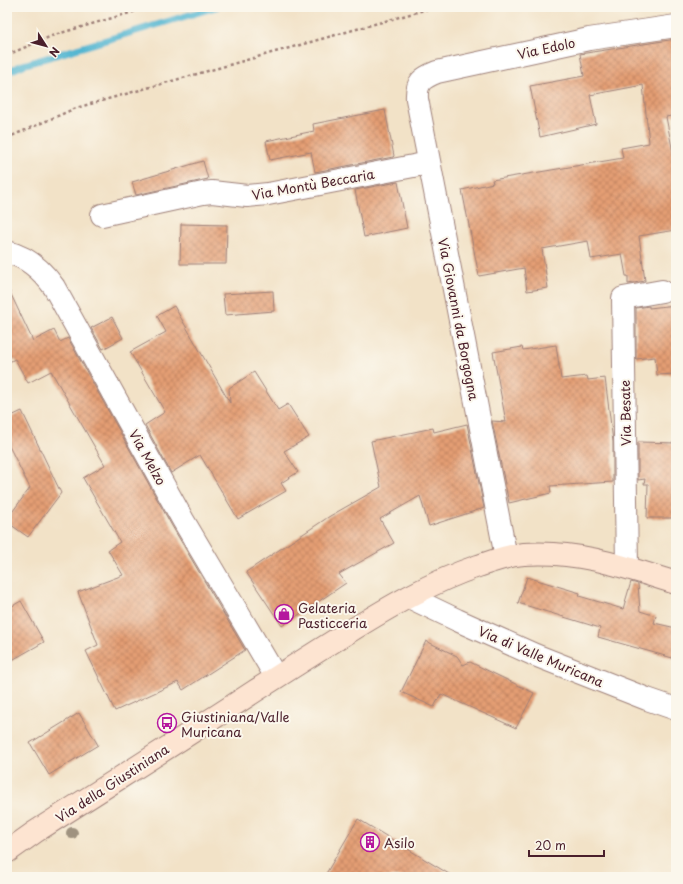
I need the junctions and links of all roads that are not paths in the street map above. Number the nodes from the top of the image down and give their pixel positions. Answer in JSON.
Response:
{"nodes":[{"id":1,"x":676,"y":26,"type":"edge"},
{"id":2,"x":420,"y":82,"type":"joint"},
{"id":3,"x":429,"y":163,"type":"junction"},
{"id":4,"x":102,"y":215,"type":"dead end"},
{"id":5,"x":7,"y":252,"type":"edge"},
{"id":6,"x":662,"y":291,"type":"dead end"},
{"id":7,"x":506,"y":557,"type":"junction"},
{"id":8,"x":627,"y":567,"type":"junction"},
{"id":9,"x":676,"y":582,"type":"edge"},
{"id":10,"x":409,"y":597,"type":"junction"},
{"id":11,"x":276,"y":677,"type":"junction"},
{"id":12,"x":676,"y":708,"type":"edge"},
{"id":13,"x":7,"y":852,"type":"edge"}],
"edges":[{"from":1,"to":2,"type":"street","name":"Via Edolo"},
{"from":2,"to":3,"type":"street","name":"Via Giovanni da Borgogna"},
{"from":3,"to":4,"type":"street","name":"Via Montù Beccaria"},
{"from":3,"to":7,"type":"street","name":"Via Giovanni da Borgogna"},
{"from":5,"to":11,"type":"street","name":"Via Melzo"},
{"from":6,"to":8,"type":"street","name":"Via Besate"},
{"from":7,"to":8,"type":"street","name":"Via della Giustiniana"},
{"from":7,"to":10,"type":"street","name":"Via della Giustiniana"},
{"from":8,"to":9,"type":"street","name":"Via della Giustiniana"},
{"from":10,"to":11,"type":"street","name":"Via della Giustiniana"},
{"from":10,"to":12,"type":"street","name":"Via di Valle Muricana"},
{"from":11,"to":13,"type":"street","name":"Via della Giustiniana"}]}
